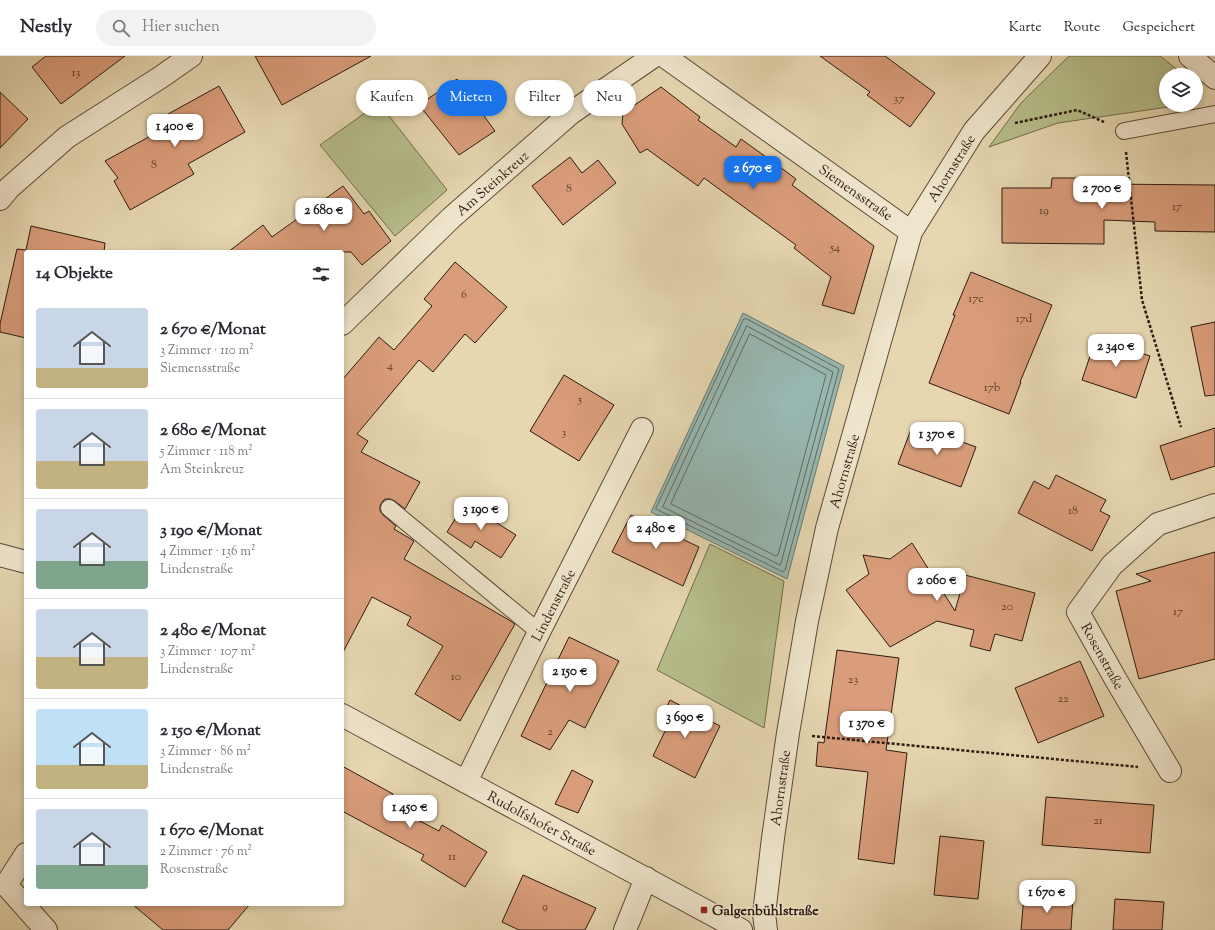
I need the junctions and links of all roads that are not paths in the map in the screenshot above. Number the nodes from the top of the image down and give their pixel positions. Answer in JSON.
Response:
{"nodes":[{"id":1,"x":191,"y":56,"type":"edge"},
{"id":2,"x":654,"y":56,"type":"edge"},
{"id":3,"x":664,"y":56,"type":"edge"},
{"id":4,"x":1040,"y":56,"type":"edge"},
{"id":5,"x":1190,"y":56,"type":"edge"},
{"id":6,"x":1215,"y":78,"type":"edge"},
{"id":7,"x":1215,"y":114,"type":"edge"},
{"id":8,"x":1124,"y":131,"type":"road end"},
{"id":9,"x":0,"y":199,"type":"edge"},
{"id":10,"x":911,"y":232,"type":"junction"},
{"id":11,"x":344,"y":322,"type":"edge"},
{"id":12,"x":642,"y":429,"type":"dead end"},
{"id":13,"x":1215,"y":505,"type":"edge"},
{"id":14,"x":389,"y":508,"type":"dead end"},
{"id":15,"x":0,"y":556,"type":"edge"},
{"id":16,"x":24,"y":562,"type":"edge"},
{"id":17,"x":539,"y":632,"type":"junction"},
{"id":18,"x":344,"y":716,"type":"edge"},
{"id":19,"x":1170,"y":771,"type":"road end"},
{"id":20,"x":466,"y":782,"type":"junction"},
{"id":21,"x":24,"y":857,"type":"edge"},
{"id":22,"x":646,"y":878,"type":"junction"},
{"id":23,"x":24,"y":905,"type":"edge"},
{"id":24,"x":25,"y":906,"type":"edge"},
{"id":25,"x":46,"y":930,"type":"edge"},
{"id":26,"x":625,"y":930,"type":"edge"},
{"id":27,"x":741,"y":930,"type":"edge"},
{"id":28,"x":766,"y":930,"type":"edge"}],
"edges":[{"from":1,"to":9,"type":"street"},
{"from":2,"to":11,"type":"street","name":"Am Steinkreuz"},
{"from":3,"to":10,"type":"street","name":"Siemensstraße"},
{"from":4,"to":10,"type":"street","name":"Ahornstraße"},
{"from":5,"to":6,"type":"street"},
{"from":7,"to":8,"type":"lane"},
{"from":10,"to":28,"type":"street","name":"Ahornstraße"},
{"from":12,"to":17,"type":"street","name":"Lindenstraße"},
{"from":13,"to":19,"type":"street","name":"Rosenstraße"},
{"from":14,"to":17,"type":"lane"},
{"from":15,"to":16,"type":"street"},
{"from":17,"to":20,"type":"street","name":"Lindenstraße"},
{"from":18,"to":20,"type":"street","name":"Rudolfshofer Straße"},
{"from":20,"to":22,"type":"street","name":"Rudolfshofer Straße"},
{"from":21,"to":23,"type":"street"},
{"from":22,"to":26,"type":"street"},
{"from":22,"to":27,"type":"street","name":"Rudolfshofer Straße"},
{"from":24,"to":25,"type":"street"}]}
